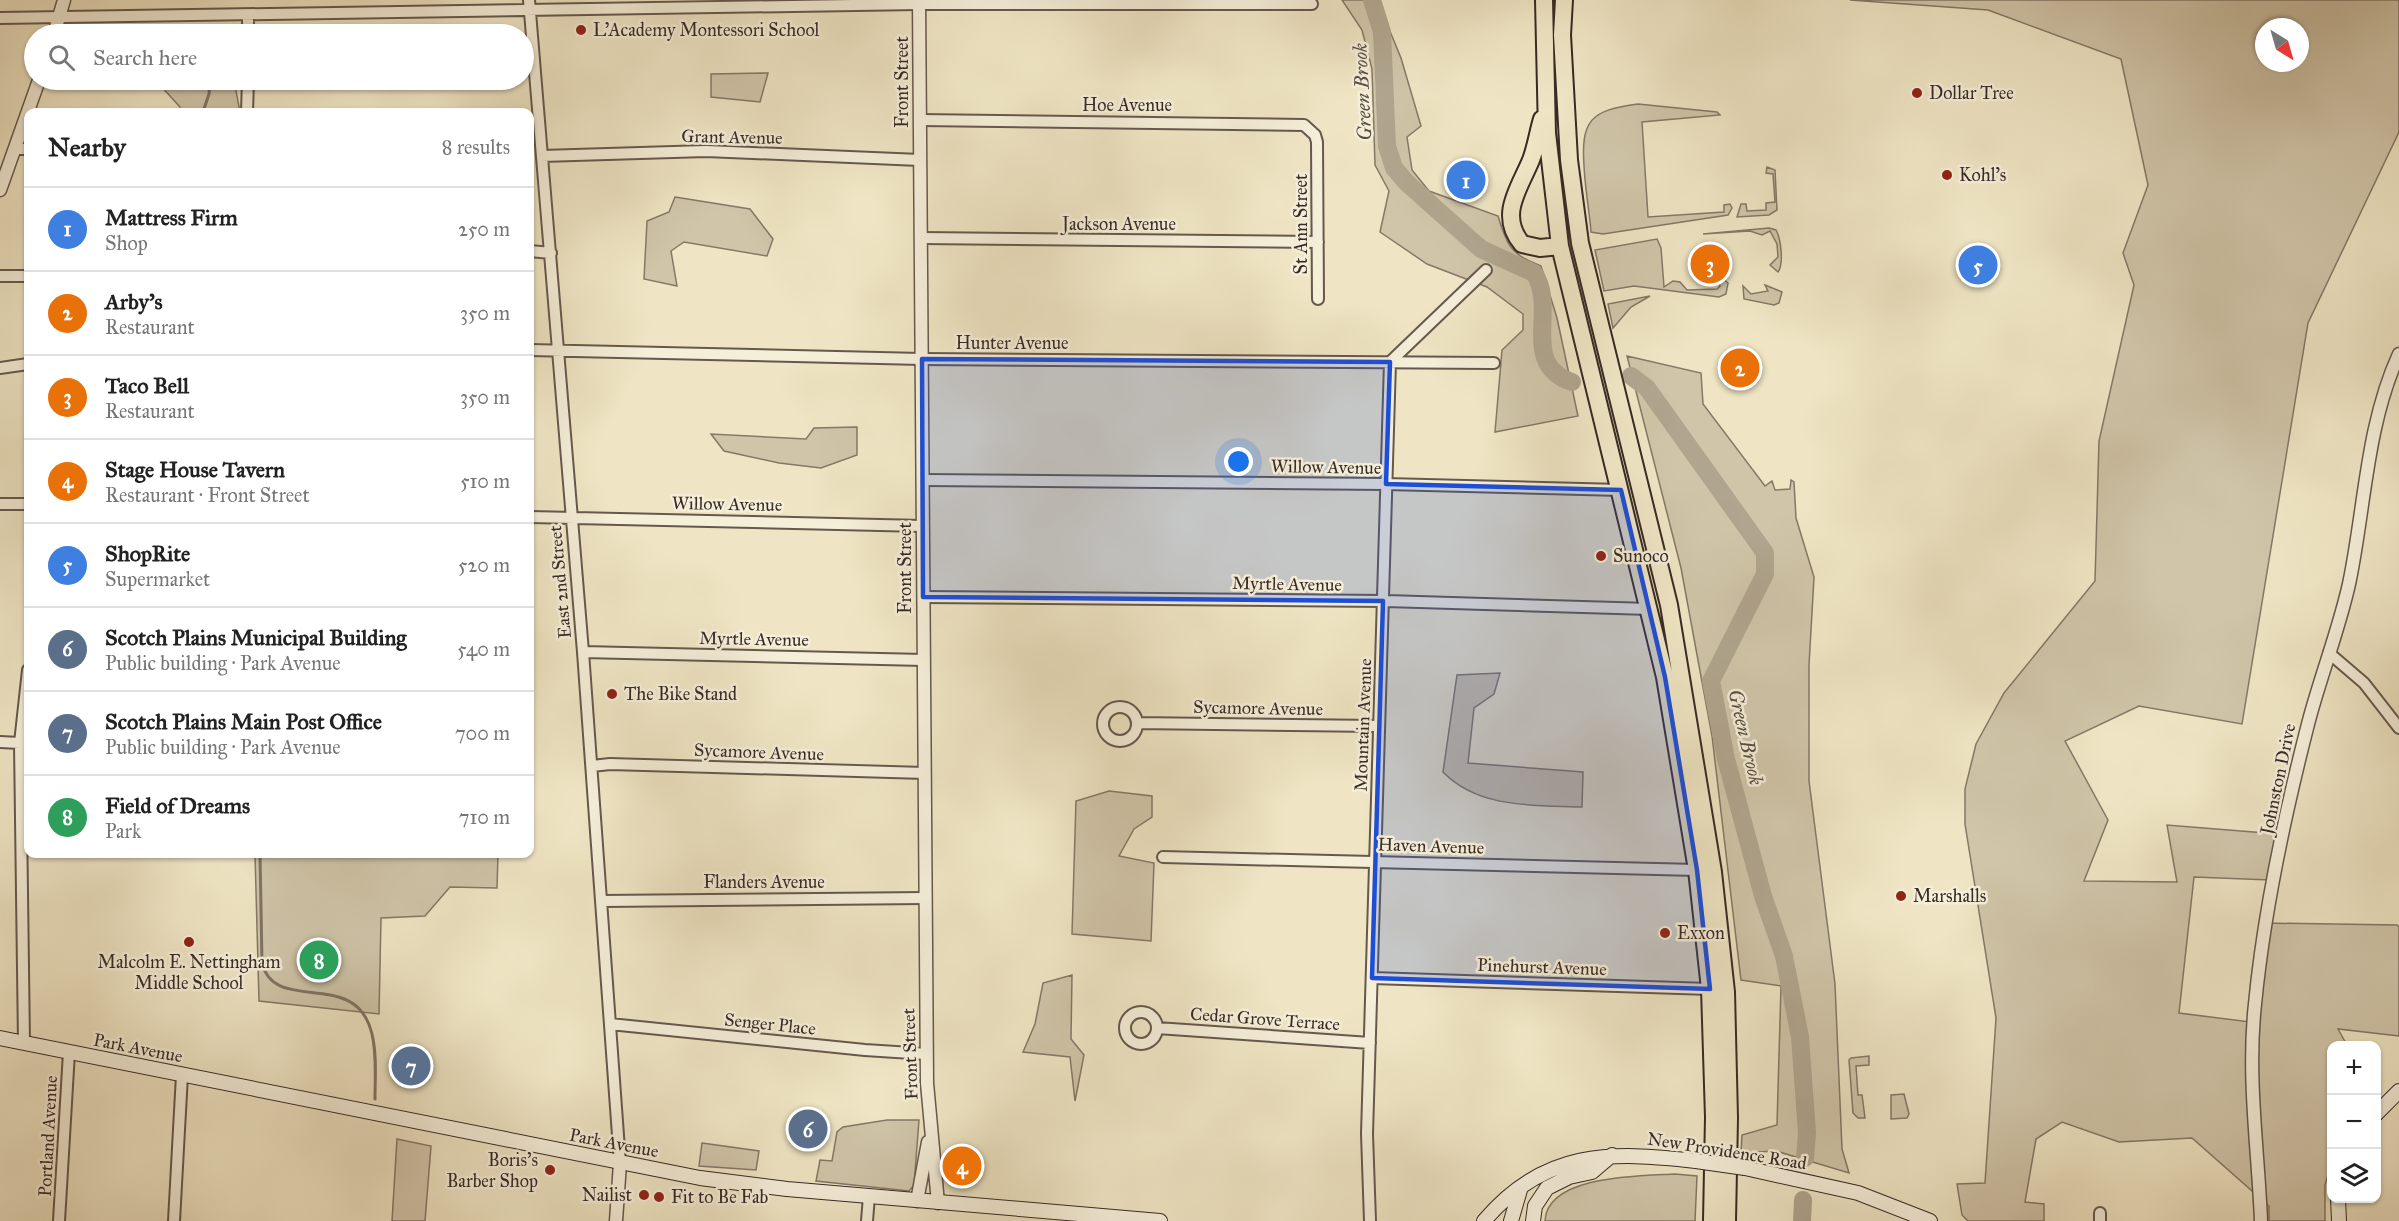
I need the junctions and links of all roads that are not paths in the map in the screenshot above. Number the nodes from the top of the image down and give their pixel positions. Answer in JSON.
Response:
{"nodes":[{"id":1,"x":64,"y":0,"type":"edge"},
{"id":2,"x":1544,"y":0,"type":"edge"},
{"id":3,"x":1564,"y":0,"type":"edge"},
{"id":4,"x":919,"y":2,"type":"edge"},
{"id":5,"x":803,"y":3,"type":"edge"},
{"id":6,"x":1312,"y":4,"type":"dead end"},
{"id":7,"x":529,"y":5,"type":"edge"},
{"id":8,"x":248,"y":15,"type":"junction"},
{"id":9,"x":59,"y":17,"type":"junction"},
{"id":10,"x":0,"y":18,"type":"edge"},
{"id":11,"x":57,"y":24,"type":"edge"},
{"id":12,"x":248,"y":24,"type":"edge"},
{"id":13,"x":530,"y":24,"type":"edge"},
{"id":14,"x":37,"y":90,"type":"edge"},
{"id":15,"x":248,"y":90,"type":"edge"},
{"id":16,"x":533,"y":90,"type":"edge"},
{"id":17,"x":1547,"y":104,"type":"junction"},
{"id":18,"x":32,"y":108,"type":"edge"},
{"id":19,"x":248,"y":108,"type":"edge"},
{"id":20,"x":534,"y":108,"type":"edge"},
{"id":21,"x":534,"y":118,"type":"edge"},
{"id":22,"x":920,"y":120,"type":"junction"},
{"id":23,"x":535,"y":141,"type":"edge"},
{"id":24,"x":22,"y":149,"type":"edge"},
{"id":25,"x":1317,"y":150,"type":"joint"},
{"id":26,"x":542,"y":156,"type":"junction"},
{"id":27,"x":920,"y":160,"type":"junction"},
{"id":28,"x":0,"y":190,"type":"edge"},
{"id":29,"x":921,"y":238,"type":"junction"},
{"id":30,"x":1318,"y":242,"type":"junction"},
{"id":31,"x":1560,"y":246,"type":"junction"},
{"id":32,"x":534,"y":251,"type":"edge"},
{"id":33,"x":551,"y":253,"type":"junction"},
{"id":34,"x":1486,"y":270,"type":"dead end"},
{"id":35,"x":0,"y":276,"type":"edge"},
{"id":36,"x":24,"y":276,"type":"edge"},
{"id":37,"x":1318,"y":299,"type":"dead end"},
{"id":38,"x":534,"y":350,"type":"edge"},
{"id":39,"x":559,"y":350,"type":"junction"},
{"id":40,"x":2399,"y":354,"type":"edge"},
{"id":41,"x":922,"y":359,"type":"junction"},
{"id":42,"x":1390,"y":362,"type":"junction"},
{"id":43,"x":1494,"y":363,"type":"dead end"},
{"id":44,"x":24,"y":365,"type":"edge"},
{"id":45,"x":0,"y":368,"type":"edge"},
{"id":46,"x":923,"y":480,"type":"junction"},
{"id":47,"x":1386,"y":484,"type":"junction"},
{"id":48,"x":1621,"y":490,"type":"junction"},
{"id":49,"x":0,"y":504,"type":"edge"},
{"id":50,"x":24,"y":504,"type":"edge"},
{"id":51,"x":534,"y":517,"type":"edge"},
{"id":52,"x":571,"y":517,"type":"junction"},
{"id":53,"x":923,"y":526,"type":"junction"},
{"id":54,"x":923,"y":597,"type":"junction"},
{"id":55,"x":1383,"y":601,"type":"junction"},
{"id":56,"x":1650,"y":609,"type":"junction"},
{"id":57,"x":583,"y":652,"type":"junction"},
{"id":58,"x":2329,"y":653,"type":"junction"},
{"id":59,"x":924,"y":660,"type":"junction"},
{"id":60,"x":24,"y":706,"type":"edge"},
{"id":61,"x":1137,"y":723,"type":"dead end"},
{"id":62,"x":1379,"y":726,"type":"junction"},
{"id":63,"x":2399,"y":728,"type":"edge"},
{"id":64,"x":0,"y":742,"type":"edge"},
{"id":65,"x":20,"y":743,"type":"junction"},
{"id":66,"x":591,"y":766,"type":"junction"},
{"id":67,"x":925,"y":773,"type":"junction"},
{"id":68,"x":1163,"y":857,"type":"dead end"},
{"id":69,"x":1375,"y":861,"type":"junction"},
{"id":70,"x":1697,"y":870,"type":"junction"},
{"id":71,"x":926,"y":898,"type":"junction"},
{"id":72,"x":603,"y":901,"type":"junction"},
{"id":73,"x":1372,"y":978,"type":"junction"},
{"id":74,"x":1710,"y":989,"type":"junction"},
{"id":75,"x":610,"y":1024,"type":"junction"},
{"id":76,"x":1157,"y":1028,"type":"dead end"},
{"id":77,"x":0,"y":1038,"type":"edge"},
{"id":78,"x":24,"y":1043,"type":"junction"},
{"id":79,"x":1370,"y":1043,"type":"junction"},
{"id":80,"x":69,"y":1052,"type":"junction"},
{"id":81,"x":927,"y":1054,"type":"junction"},
{"id":82,"x":182,"y":1075,"type":"junction"},
{"id":83,"x":2399,"y":1091,"type":"edge"},
{"id":84,"x":2381,"y":1109,"type":"edge"},
{"id":85,"x":930,"y":1135,"type":"junction"},
{"id":86,"x":1612,"y":1155,"type":"junction"},
{"id":87,"x":620,"y":1162,"type":"junction"},
{"id":88,"x":1520,"y":1190,"type":"junction"},
{"id":89,"x":869,"y":1196,"type":"junction"},
{"id":90,"x":917,"y":1201,"type":"junction"},
{"id":91,"x":938,"y":1203,"type":"junction"},
{"id":92,"x":2338,"y":1203,"type":"edge"},
{"id":93,"x":1496,"y":1215,"type":"edge"},
{"id":94,"x":1719,"y":1218,"type":"edge"},
{"id":95,"x":1124,"y":1220,"type":"edge"},
{"id":96,"x":59,"y":1221,"type":"edge"},
{"id":97,"x":174,"y":1221,"type":"edge"},
{"id":98,"x":616,"y":1221,"type":"edge"},
{"id":99,"x":867,"y":1221,"type":"edge"},
{"id":100,"x":1160,"y":1221,"type":"edge"},
{"id":101,"x":1370,"y":1221,"type":"edge"},
{"id":102,"x":1484,"y":1221,"type":"edge"},
{"id":103,"x":1511,"y":1221,"type":"edge"},
{"id":104,"x":1533,"y":1221,"type":"edge"},
{"id":105,"x":1930,"y":1221,"type":"edge"},
{"id":106,"x":2261,"y":1221,"type":"edge"},
{"id":107,"x":2339,"y":1221,"type":"edge"}],
"edges":[{"from":1,"to":9,"type":"street"},
{"from":2,"to":17,"type":"highway"},
{"from":3,"to":94,"type":"highway"},
{"from":4,"to":5,"type":"street"},
{"from":4,"to":6,"type":"street"},
{"from":4,"to":22,"type":"street","name":"Front Street"},
{"from":5,"to":7,"type":"street"},
{"from":7,"to":8,"type":"street"},
{"from":7,"to":13,"type":"street","name":"East 2nd Street"},
{"from":8,"to":9,"type":"street"},
{"from":8,"to":12,"type":"street"},
{"from":9,"to":10,"type":"street"},
{"from":9,"to":11,"type":"street"},
{"from":14,"to":18,"type":"street"},
{"from":15,"to":19,"type":"street"},
{"from":16,"to":20,"type":"street","name":"East 2nd Street"},
{"from":17,"to":31,"type":"highway"},
{"from":17,"to":31,"type":"highway"},
{"from":21,"to":23,"type":"street","name":"East 2nd Street"},
{"from":22,"to":25,"type":"street","name":"Hoe Avenue"},
{"from":22,"to":27,"type":"street","name":"Front Street"},
{"from":23,"to":26,"type":"street","name":"East 2nd Street"},
{"from":24,"to":28,"type":"street"},
{"from":25,"to":30,"type":"street","name":"St Ann Street"},
{"from":26,"to":27,"type":"street","name":"Grant Avenue"},
{"from":26,"to":33,"type":"street","name":"East 2nd Street"},
{"from":27,"to":29,"type":"street","name":"Front Street"},
{"from":29,"to":30,"type":"street","name":"Jackson Avenue"},
{"from":29,"to":41,"type":"street","name":"Front Street"},
{"from":30,"to":37,"type":"street","name":"St Ann Street"},
{"from":31,"to":48,"type":"highway"},
{"from":32,"to":33,"type":"street"},
{"from":33,"to":39,"type":"street","name":"East 2nd Street"},
{"from":34,"to":42,"type":"street"},
{"from":35,"to":36,"type":"street"},
{"from":38,"to":39,"type":"street","name":"Hunter Avenue"},
{"from":39,"to":41,"type":"street","name":"Hunter Avenue"},
{"from":39,"to":52,"type":"street","name":"East 2nd Street"},
{"from":40,"to":58,"type":"street","name":"Johnston Drive"},
{"from":41,"to":42,"type":"street","name":"Hunter Avenue"},
{"from":41,"to":46,"type":"street","name":"Front Street"},
{"from":42,"to":43,"type":"street","name":"Hunter Avenue"},
{"from":42,"to":47,"type":"street","name":"Mountain Avenue"},
{"from":44,"to":45,"type":"street"},
{"from":46,"to":47,"type":"street","name":"Willow Avenue"},
{"from":46,"to":53,"type":"street","name":"Front Street"},
{"from":47,"to":48,"type":"street","name":"Willow Avenue"},
{"from":47,"to":55,"type":"street","name":"Mountain Avenue"},
{"from":48,"to":56,"type":"highway"},
{"from":49,"to":50,"type":"street"},
{"from":51,"to":52,"type":"street","name":"Willow Avenue"},
{"from":52,"to":53,"type":"street","name":"Willow Avenue"},
{"from":52,"to":57,"type":"street","name":"East 2nd Street"},
{"from":53,"to":54,"type":"street","name":"Front Street"},
{"from":54,"to":55,"type":"street","name":"Myrtle Avenue"},
{"from":54,"to":59,"type":"street","name":"Front Street"},
{"from":55,"to":56,"type":"street","name":"Myrtle Avenue"},
{"from":55,"to":62,"type":"street","name":"Mountain Avenue"},
{"from":56,"to":70,"type":"highway"},
{"from":57,"to":59,"type":"street","name":"Myrtle Avenue"},
{"from":57,"to":66,"type":"street","name":"East 2nd Street"},
{"from":58,"to":63,"type":"street"},
{"from":58,"to":106,"type":"street","name":"Johnston Drive"},
{"from":59,"to":67,"type":"street","name":"Front Street"},
{"from":60,"to":65,"type":"street"},
{"from":61,"to":62,"type":"street","name":"Sycamore Avenue"},
{"from":62,"to":69,"type":"street","name":"Mountain Avenue"},
{"from":64,"to":65,"type":"street"},
{"from":65,"to":78,"type":"street"},
{"from":66,"to":67,"type":"street","name":"Sycamore Avenue"},
{"from":66,"to":72,"type":"street","name":"East 2nd Street"},
{"from":67,"to":71,"type":"street","name":"Front Street"},
{"from":68,"to":69,"type":"street","name":"Haven Avenue"},
{"from":69,"to":70,"type":"street","name":"Haven Avenue"},
{"from":69,"to":73,"type":"street","name":"Mountain Avenue"},
{"from":70,"to":74,"type":"highway"},
{"from":71,"to":72,"type":"street","name":"Flanders Avenue"},
{"from":71,"to":81,"type":"street","name":"Front Street"},
{"from":72,"to":75,"type":"street","name":"East 2nd Street"},
{"from":73,"to":74,"type":"street","name":"Pinehurst Avenue"},
{"from":73,"to":79,"type":"street","name":"Mountain Avenue"},
{"from":74,"to":94,"type":"highway"},
{"from":75,"to":81,"type":"street","name":"Senger Place"},
{"from":75,"to":87,"type":"street","name":"East 2nd Street"},
{"from":76,"to":79,"type":"street","name":"Cedar Grove Terrace"},
{"from":77,"to":78,"type":"main road","name":"Park Avenue"},
{"from":78,"to":80,"type":"main road","name":"Park Avenue"},
{"from":79,"to":101,"type":"street","name":"Mountain Avenue"},
{"from":80,"to":82,"type":"main road","name":"Park Avenue"},
{"from":80,"to":96,"type":"street","name":"Portland Avenue"},
{"from":81,"to":85,"type":"street","name":"Front Street"},
{"from":82,"to":87,"type":"main road","name":"Park Avenue"},
{"from":82,"to":97,"type":"street"},
{"from":83,"to":84,"type":"main road"},
{"from":85,"to":90,"type":"street","name":"Front Street"},
{"from":85,"to":91,"type":"street","name":"Front Street"},
{"from":86,"to":88,"type":"main road","name":"New Providence Road"},
{"from":86,"to":104,"type":"main road"},
{"from":86,"to":105,"type":"main road","name":"New Providence Road","bridge":true},
{"from":87,"to":89,"type":"main road","name":"Park Avenue"},
{"from":87,"to":98,"type":"street"},
{"from":88,"to":93,"type":"main road","name":"New Providence Road"},
{"from":88,"to":103,"type":"main road"},
{"from":89,"to":90,"type":"main road","name":"Park Avenue"},
{"from":89,"to":99,"type":"street"},
{"from":90,"to":91,"type":"main road","name":"Park Avenue"},
{"from":91,"to":95,"type":"main road","name":"Park Avenue"},
{"from":92,"to":107,"type":"main road"},
{"from":93,"to":102,"type":"main road","name":"New Providence Road"},
{"from":95,"to":100,"type":"main road","name":"Park Avenue"}]}
